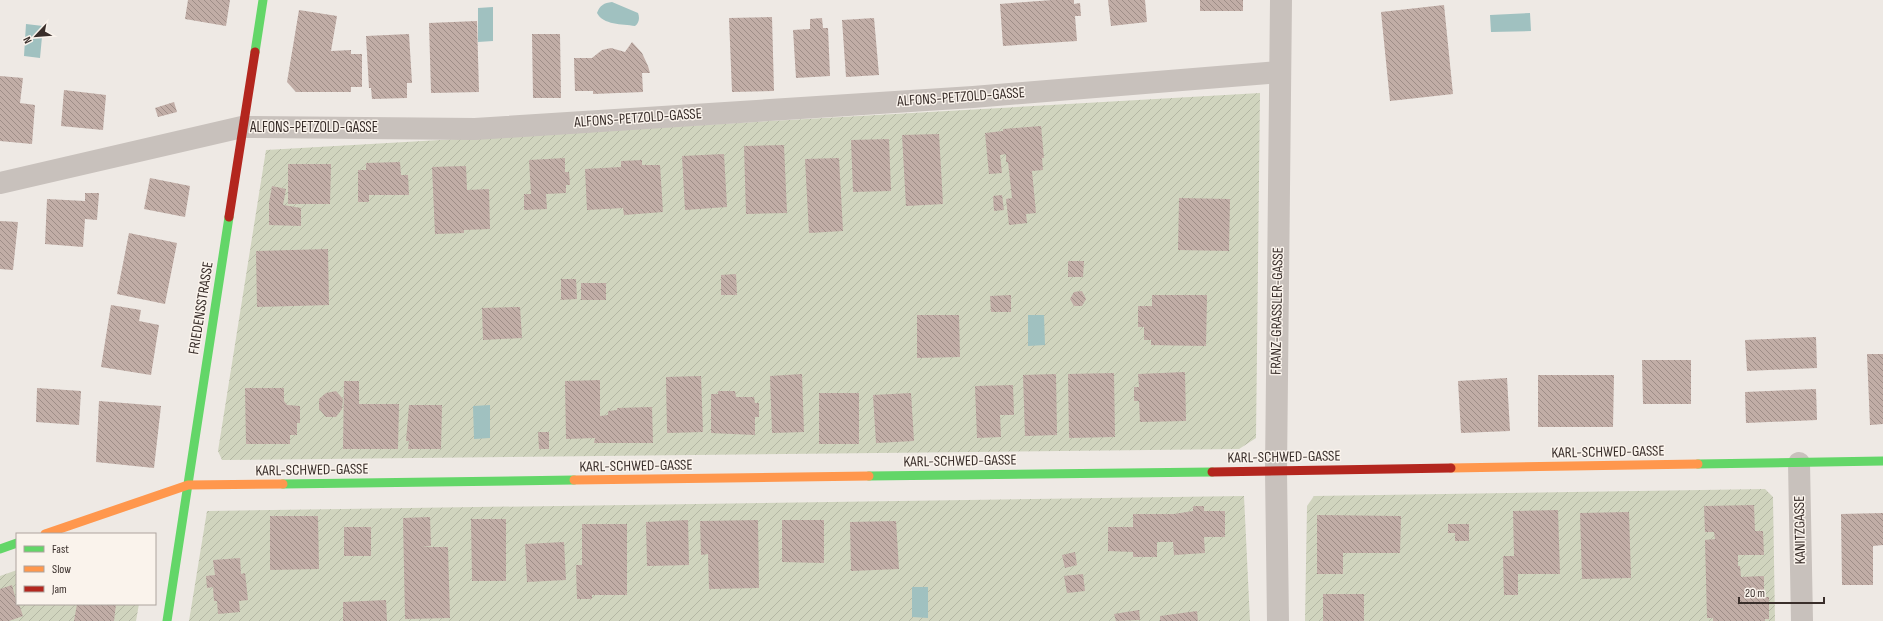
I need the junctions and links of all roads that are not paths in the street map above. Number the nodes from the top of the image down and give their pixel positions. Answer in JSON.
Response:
{"nodes":[{"id":1,"x":263,"y":0,"type":"edge"},
{"id":2,"x":1281,"y":0,"type":"edge"},
{"id":3,"x":1280,"y":72,"type":"junction"},
{"id":4,"x":242,"y":127,"type":"junction"},
{"id":5,"x":0,"y":183,"type":"edge"},
{"id":6,"x":1883,"y":461,"type":"edge"},
{"id":7,"x":1799,"y":463,"type":"junction"},
{"id":8,"x":1276,"y":471,"type":"junction"},
{"id":9,"x":188,"y":485,"type":"junction"},
{"id":10,"x":48,"y":533,"type":"edge"},
{"id":11,"x":16,"y":543,"type":"edge"},
{"id":12,"x":0,"y":549,"type":"edge"},
{"id":13,"x":168,"y":621,"type":"edge"},
{"id":14,"x":1278,"y":621,"type":"edge"},
{"id":15,"x":1802,"y":621,"type":"edge"}],
"edges":[{"from":1,"to":4,"type":"street","name":"FRIEDENSSTRASSE"},
{"from":2,"to":3,"type":"street","name":"FRANZ-GRASSLER-GASSE"},
{"from":3,"to":4,"type":"street","name":"ALFONS-PETZOLD-GASSE"},
{"from":3,"to":8,"type":"street","name":"FRANZ-GRASSLER-GASSE"},
{"from":4,"to":5,"type":"street","name":"ALFONS-PETZOLD-GASSE"},
{"from":4,"to":9,"type":"street","name":"FRIEDENSSTRASSE"},
{"from":6,"to":7,"type":"street","name":"KARL-SCHWED-GASSE"},
{"from":7,"to":8,"type":"street","name":"KARL-SCHWED-GASSE"},
{"from":7,"to":15,"type":"street","name":"KANITZGASSE"},
{"from":8,"to":9,"type":"street","name":"KARL-SCHWED-GASSE"},
{"from":8,"to":14,"type":"street","name":"FRANZ-GRASSLER-GASSE"},
{"from":9,"to":10,"type":"street","name":"KARL-SCHWED-GASSE"},
{"from":9,"to":13,"type":"street","name":"FRIEDENSSTRASSE"},
{"from":11,"to":12,"type":"street"}]}
